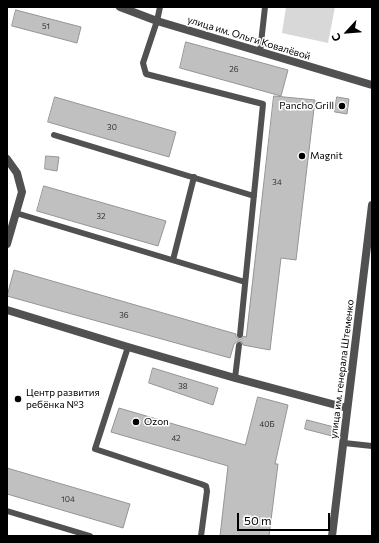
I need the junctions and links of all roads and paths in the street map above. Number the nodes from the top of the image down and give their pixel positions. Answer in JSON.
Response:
{"nodes":[{"id":1,"x":120,"y":7,"type":"edge"},
{"id":2,"x":160,"y":7,"type":"edge"},
{"id":3,"x":266,"y":7,"type":"edge"},
{"id":4,"x":157,"y":21,"type":"junction"},
{"id":5,"x":260,"y":52,"type":"junction"},
{"id":6,"x":372,"y":86,"type":"edge"},
{"id":7,"x":54,"y":135,"type":"dead end"},
{"id":8,"x":7,"y":159,"type":"edge"},
{"id":9,"x":194,"y":177,"type":"junction"},
{"id":10,"x":254,"y":196,"type":"junction"},
{"id":11,"x":372,"y":205,"type":"edge"},
{"id":12,"x":16,"y":213,"type":"junction"},
{"id":13,"x":7,"y":244,"type":"edge"},
{"id":14,"x":173,"y":260,"type":"junction"},
{"id":15,"x":245,"y":282,"type":"junction"},
{"id":16,"x":7,"y":310,"type":"edge"},
{"id":17,"x":240,"y":335,"type":"dead end"},
{"id":18,"x":239,"y":345,"type":"dead end"},
{"id":19,"x":128,"y":347,"type":"junction"},
{"id":20,"x":236,"y":378,"type":"junction"},
{"id":21,"x":347,"y":408,"type":"junction"},
{"id":22,"x":344,"y":443,"type":"junction"},
{"id":23,"x":372,"y":446,"type":"edge"},
{"id":24,"x":7,"y":511,"type":"edge"},
{"id":25,"x":90,"y":536,"type":"edge"},
{"id":26,"x":201,"y":536,"type":"edge"},
{"id":27,"x":332,"y":536,"type":"edge"}],
"edges":[{"from":1,"to":4,"type":"street","name":"улица им. Ольги Ковалёвой"},
{"from":2,"to":4,"type":"lane"},
{"from":3,"to":5,"type":"lane"},
{"from":4,"to":5,"type":"street","name":"улица им. Ольги Ковалёвой"},
{"from":4,"to":10,"type":"lane"},
{"from":5,"to":6,"type":"street","name":"улица им. Ольги Ковалёвой"},
{"from":7,"to":9,"type":"lane"},
{"from":8,"to":12,"type":"street"},
{"from":9,"to":10,"type":"lane"},
{"from":9,"to":14,"type":"lane"},
{"from":10,"to":15,"type":"lane"},
{"from":11,"to":21,"type":"street","name":"улица им. генерала Штеменко"},
{"from":12,"to":13,"type":"street"},
{"from":12,"to":14,"type":"lane"},
{"from":14,"to":15,"type":"lane"},
{"from":15,"to":17,"type":"lane"},
{"from":16,"to":19,"type":"street"},
{"from":18,"to":20,"type":"lane"},
{"from":19,"to":20,"type":"street"},
{"from":19,"to":26,"type":"lane"},
{"from":20,"to":21,"type":"street"},
{"from":21,"to":22,"type":"street","name":"улица им. генерала Штеменко"},
{"from":22,"to":23,"type":"lane"},
{"from":22,"to":27,"type":"street","name":"улица им. генерала Штеменко"},
{"from":24,"to":25,"type":"lane"}]}
